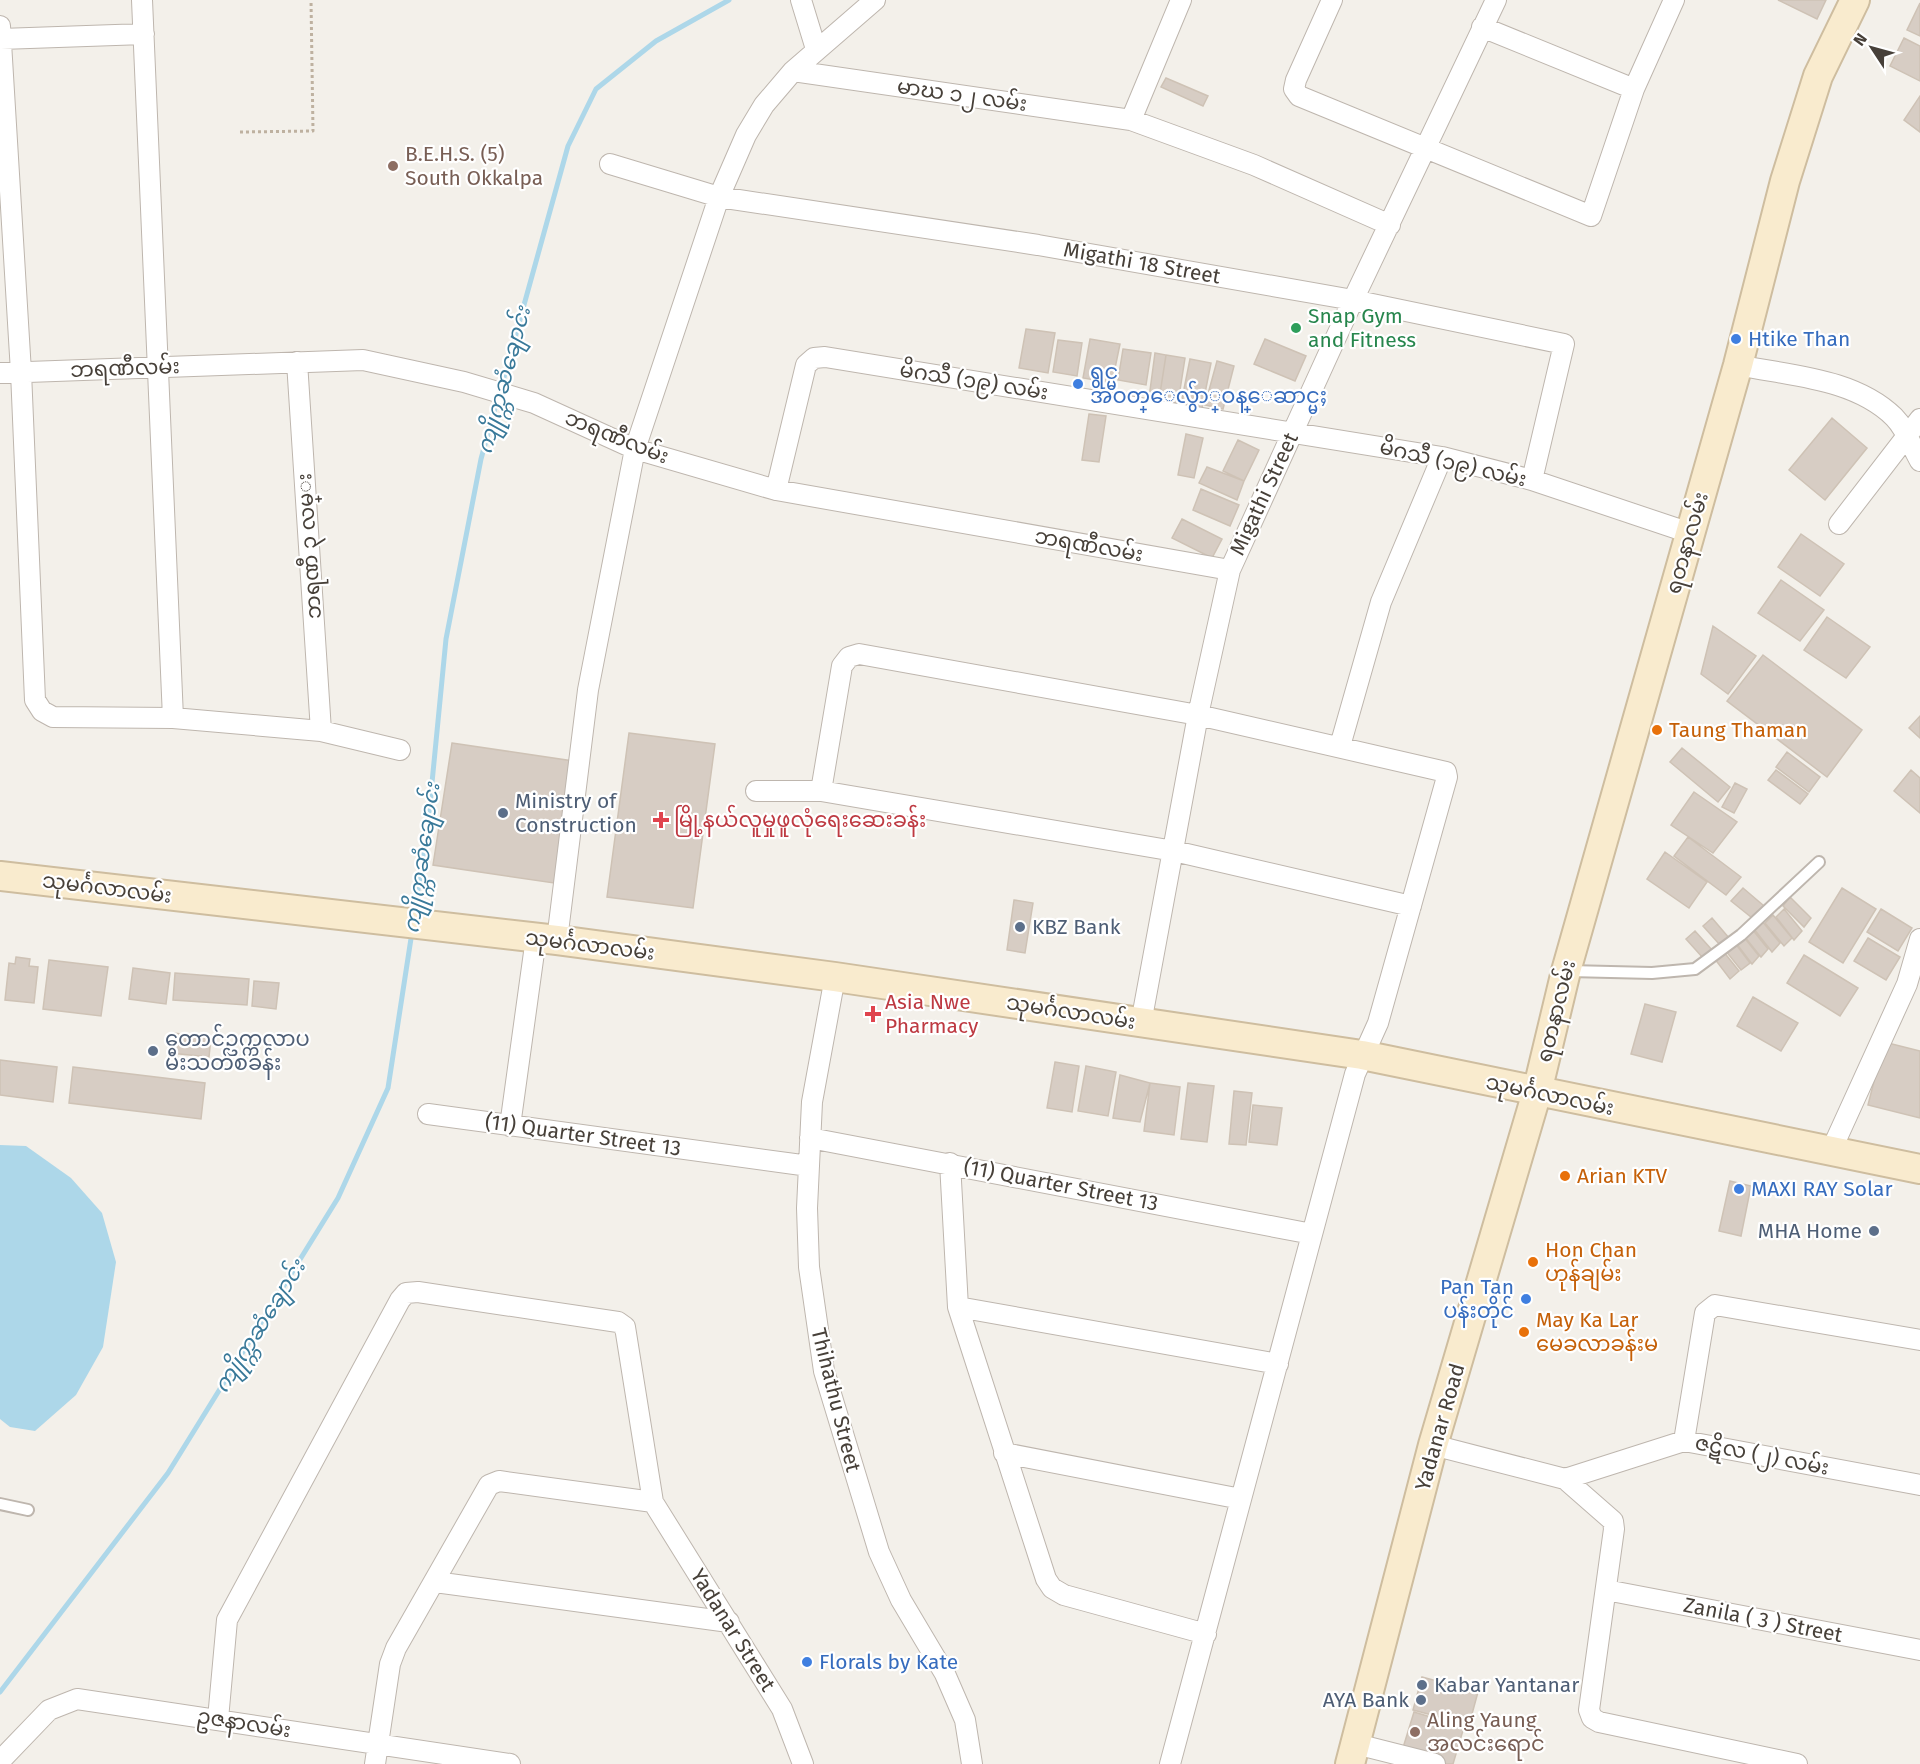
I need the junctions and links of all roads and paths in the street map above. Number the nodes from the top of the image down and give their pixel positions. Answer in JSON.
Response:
{"nodes":[{"id":1,"x":142,"y":0,"type":"edge"},
{"id":2,"x":311,"y":0,"type":"edge"},
{"id":3,"x":875,"y":0,"type":"edge"},
{"id":4,"x":1181,"y":0,"type":"edge"},
{"id":5,"x":1332,"y":0,"type":"edge"},
{"id":6,"x":1496,"y":0,"type":"edge"},
{"id":7,"x":1674,"y":0,"type":"edge"},
{"id":8,"x":1855,"y":0,"type":"edge"},
{"id":9,"x":802,"y":3,"type":"edge"},
{"id":10,"x":1482,"y":27,"type":"junction"},
{"id":11,"x":0,"y":33,"type":"edge"},
{"id":12,"x":144,"y":34,"type":"junction"},
{"id":13,"x":816,"y":49,"type":"junction"},
{"id":14,"x":793,"y":71,"type":"junction"},
{"id":15,"x":1634,"y":89,"type":"junction"},
{"id":16,"x":1131,"y":120,"type":"junction"},
{"id":17,"x":240,"y":132,"type":"dead end"},
{"id":18,"x":1428,"y":147,"type":"junction"},
{"id":19,"x":610,"y":164,"type":"dead end"},
{"id":20,"x":718,"y":197,"type":"junction"},
{"id":21,"x":1390,"y":225,"type":"junction"},
{"id":22,"x":1353,"y":300,"type":"junction"},
{"id":23,"x":297,"y":362,"type":"junction"},
{"id":24,"x":1738,"y":365,"type":"junction"},
{"id":25,"x":160,"y":366,"type":"junction"},
{"id":26,"x":21,"y":372,"type":"junction"},
{"id":27,"x":0,"y":373,"type":"edge"},
{"id":28,"x":1920,"y":419,"type":"edge"},
{"id":29,"x":1293,"y":431,"type":"junction"},
{"id":30,"x":1907,"y":436,"type":"junction"},
{"id":31,"x":635,"y":449,"type":"junction"},
{"id":32,"x":1442,"y":457,"type":"junction"},
{"id":33,"x":1920,"y":461,"type":"edge"},
{"id":34,"x":1532,"y":480,"type":"junction"},
{"id":35,"x":776,"y":490,"type":"junction"},
{"id":36,"x":1839,"y":524,"type":"dead end"},
{"id":37,"x":1690,"y":533,"type":"junction"},
{"id":38,"x":1230,"y":570,"type":"junction"},
{"id":39,"x":1198,"y":715,"type":"junction"},
{"id":40,"x":173,"y":718,"type":"junction"},
{"id":41,"x":321,"y":731,"type":"junction"},
{"id":42,"x":1340,"y":746,"type":"junction"},
{"id":43,"x":400,"y":750,"type":"dead end"},
{"id":44,"x":756,"y":791,"type":"dead end"},
{"id":45,"x":820,"y":791,"type":"junction"},
{"id":46,"x":1174,"y":850,"type":"junction"},
{"id":47,"x":1819,"y":862,"type":"dead end"},
{"id":48,"x":0,"y":876,"type":"edge"},
{"id":49,"x":1411,"y":906,"type":"junction"},
{"id":50,"x":547,"y":939,"type":"junction"},
{"id":51,"x":1920,"y":939,"type":"edge"},
{"id":52,"x":1566,"y":971,"type":"junction"},
{"id":53,"x":835,"y":976,"type":"junction"},
{"id":54,"x":1914,"y":982,"type":"edge"},
{"id":55,"x":1141,"y":1023,"type":"junction"},
{"id":56,"x":1362,"y":1055,"type":"junction"},
{"id":57,"x":1537,"y":1092,"type":"junction"},
{"id":58,"x":428,"y":1114,"type":"dead end"},
{"id":59,"x":510,"y":1126,"type":"junction"},
{"id":60,"x":810,"y":1138,"type":"junction"},
{"id":61,"x":1830,"y":1152,"type":"junction"},
{"id":62,"x":950,"y":1163,"type":"junction"},
{"id":63,"x":809,"y":1166,"type":"junction"},
{"id":64,"x":1920,"y":1169,"type":"edge"},
{"id":65,"x":1312,"y":1234,"type":"junction"},
{"id":66,"x":958,"y":1307,"type":"junction"},
{"id":67,"x":1920,"y":1340,"type":"edge"},
{"id":68,"x":1278,"y":1364,"type":"junction"},
{"id":69,"x":1684,"y":1441,"type":"junction"},
{"id":70,"x":1433,"y":1445,"type":"junction"},
{"id":71,"x":1004,"y":1453,"type":"junction"},
{"id":72,"x":1564,"y":1479,"type":"junction"},
{"id":73,"x":1920,"y":1485,"type":"edge"},
{"id":74,"x":1241,"y":1499,"type":"junction"},
{"id":75,"x":652,"y":1502,"type":"junction"},
{"id":76,"x":0,"y":1504,"type":"edge"},
{"id":77,"x":28,"y":1510,"type":"dead end"},
{"id":78,"x":435,"y":1582,"type":"junction"},
{"id":79,"x":1605,"y":1590,"type":"junction"},
{"id":80,"x":729,"y":1622,"type":"junction"},
{"id":81,"x":1206,"y":1634,"type":"junction"},
{"id":82,"x":1920,"y":1650,"type":"edge"},
{"id":83,"x":218,"y":1719,"type":"junction"},
{"id":84,"x":379,"y":1744,"type":"junction"},
{"id":85,"x":1353,"y":1754,"type":"edge"},
{"id":86,"x":0,"y":1761,"type":"edge"},
{"id":87,"x":375,"y":1764,"type":"edge"},
{"id":88,"x":510,"y":1764,"type":"edge"},
{"id":89,"x":803,"y":1764,"type":"edge"},
{"id":90,"x":972,"y":1764,"type":"edge"},
{"id":91,"x":1170,"y":1764,"type":"edge"},
{"id":92,"x":1435,"y":1764,"type":"edge"},
{"id":93,"x":1797,"y":1764,"type":"edge"}],
"edges":[{"from":1,"to":12,"type":"street"},
{"from":2,"to":17,"type":"path"},
{"from":3,"to":13,"type":"street"},
{"from":4,"to":16,"type":"street"},
{"from":5,"to":18,"type":"street"},
{"from":6,"to":10,"type":"street","name":"Migathi Street"},
{"from":7,"to":15,"type":"street"},
{"from":8,"to":24,"type":"main road","name":"ရတနာလမ်း"},
{"from":9,"to":13,"type":"street"},
{"from":10,"to":15,"type":"street"},
{"from":10,"to":18,"type":"street","name":"Migathi Street"},
{"from":11,"to":12,"type":"street"},
{"from":11,"to":26,"type":"street"},
{"from":12,"to":25,"type":"street"},
{"from":13,"to":14,"type":"street"},
{"from":14,"to":16,"type":"street","name":"မာဃ ၁၂ လမ်း"},
{"from":14,"to":20,"type":"street"},
{"from":15,"to":18,"type":"street"},
{"from":16,"to":21,"type":"street","name":"မာဃ ၁၂ လမ်း"},
{"from":18,"to":21,"type":"street","name":"Migathi Street"},
{"from":19,"to":20,"type":"street","name":"Migathi 18 Street"},
{"from":20,"to":22,"type":"street","name":"Migathi 18 Street"},
{"from":20,"to":31,"type":"street"},
{"from":21,"to":22,"type":"street","name":"Migathi Street"},
{"from":22,"to":29,"type":"street","name":"Migathi Street"},
{"from":22,"to":34,"type":"street","name":"Migathi 18 Street"},
{"from":23,"to":25,"type":"street","name":"ဘရဏီလမ်း"},
{"from":23,"to":31,"type":"street","name":"ဘရဏီလမ်း"},
{"from":23,"to":41,"type":"street","name":"ဘရဏီ ၃ လမ္း"},
{"from":24,"to":30,"type":"street"},
{"from":24,"to":37,"type":"main road","name":"ရတနာလမ်း"},
{"from":25,"to":26,"type":"street","name":"ဘရဏီလမ်း"},
{"from":25,"to":40,"type":"street"},
{"from":26,"to":27,"type":"street","name":"ဘရဏီလမ်း"},
{"from":26,"to":40,"type":"street"},
{"from":28,"to":30,"type":"street"},
{"from":29,"to":32,"type":"street","name":"မိဂသီ (၁၉) လမ်း"},
{"from":29,"to":35,"type":"street","name":"မိဂသီ (၁၉) လမ်း"},
{"from":29,"to":38,"type":"street","name":"Migathi Street"},
{"from":30,"to":33,"type":"street"},
{"from":30,"to":36,"type":"street"},
{"from":31,"to":35,"type":"street","name":"ဘရဏီလမ်း"},
{"from":31,"to":50,"type":"street"},
{"from":32,"to":34,"type":"street","name":"မိဂသီ (၁၉) လမ်း"},
{"from":32,"to":42,"type":"street"},
{"from":34,"to":37,"type":"street","name":"မိဂသီ (၁၉) လမ်း"},
{"from":35,"to":38,"type":"street","name":"ဘရဏီလမ်း"},
{"from":37,"to":52,"type":"main road","name":"ရတနာလမ်း"},
{"from":38,"to":39,"type":"street","name":"Migathi Street"},
{"from":39,"to":42,"type":"street"},
{"from":39,"to":45,"type":"street"},
{"from":39,"to":46,"type":"street","name":"Migathi Street"},
{"from":40,"to":41,"type":"street"},
{"from":41,"to":43,"type":"street"},
{"from":42,"to":49,"type":"street"},
{"from":44,"to":45,"type":"street"},
{"from":45,"to":46,"type":"street"},
{"from":46,"to":49,"type":"street"},
{"from":46,"to":55,"type":"street","name":"Migathi Street"},
{"from":47,"to":52,"type":"lane"},
{"from":48,"to":50,"type":"main road","name":"သုမင်္ဂလာလမ်း"},
{"from":49,"to":56,"type":"street"},
{"from":50,"to":53,"type":"main road","name":"သုမင်္ဂလာလမ်း"},
{"from":50,"to":59,"type":"street"},
{"from":51,"to":54,"type":"street"},
{"from":52,"to":57,"type":"main road","name":"ရတနာလမ်း"},
{"from":53,"to":55,"type":"main road","name":"သုမင်္ဂလာလမ်း"},
{"from":53,"to":60,"type":"street","name":"Thihathu Street"},
{"from":54,"to":61,"type":"street"},
{"from":55,"to":56,"type":"main road","name":"သုမင်္ဂလာလမ်း"},
{"from":56,"to":57,"type":"main road","name":"သုမင်္ဂလာလမ်း"},
{"from":56,"to":65,"type":"street"},
{"from":57,"to":61,"type":"main road","name":"သုမင်္ဂလာလမ်း"},
{"from":57,"to":70,"type":"main road","name":"Yadanar Road"},
{"from":58,"to":59,"type":"street","name":"(11) Quarter Street 13"},
{"from":59,"to":63,"type":"street","name":"(11) Quarter Street 13"},
{"from":60,"to":62,"type":"street","name":"(11) Quarter Street 13"},
{"from":60,"to":63,"type":"street","name":"Thihathu Street"},
{"from":61,"to":64,"type":"main road","name":"သုမင်္ဂလာလမ်း"},
{"from":62,"to":65,"type":"street","name":"(11) Quarter Street 13"},
{"from":62,"to":66,"type":"street"},
{"from":63,"to":90,"type":"street","name":"Thihathu Street"},
{"from":65,"to":68,"type":"street"},
{"from":66,"to":68,"type":"street"},
{"from":66,"to":71,"type":"street"},
{"from":67,"to":69,"type":"street"},
{"from":68,"to":74,"type":"street"},
{"from":69,"to":72,"type":"street","name":"ဇဋိလ (၂) လမ်း"},
{"from":69,"to":73,"type":"street","name":"ဇဋိလ (၂) လမ်း"},
{"from":70,"to":72,"type":"street"},
{"from":70,"to":85,"type":"main road","name":"Yadanar Road"},
{"from":71,"to":74,"type":"street"},
{"from":71,"to":81,"type":"street"},
{"from":72,"to":79,"type":"street"},
{"from":74,"to":81,"type":"street"},
{"from":75,"to":78,"type":"street"},
{"from":75,"to":80,"type":"street","name":"Yadanar Street"},
{"from":75,"to":83,"type":"street"},
{"from":76,"to":77,"type":"lane"},
{"from":78,"to":80,"type":"street"},
{"from":78,"to":84,"type":"street"},
{"from":79,"to":82,"type":"street","name":"Zanila ( 3 ) Street"},
{"from":79,"to":93,"type":"street"},
{"from":80,"to":89,"type":"street","name":"Yadanar Street"},
{"from":81,"to":91,"type":"street"},
{"from":83,"to":84,"type":"street","name":"ဥဇနာလမ်း"},
{"from":83,"to":86,"type":"street","name":"ဥဇနာလမ်း"},
{"from":84,"to":87,"type":"street"},
{"from":84,"to":88,"type":"street","name":"ဥဇနာလမ်း"},
{"from":85,"to":92,"type":"street"}]}
